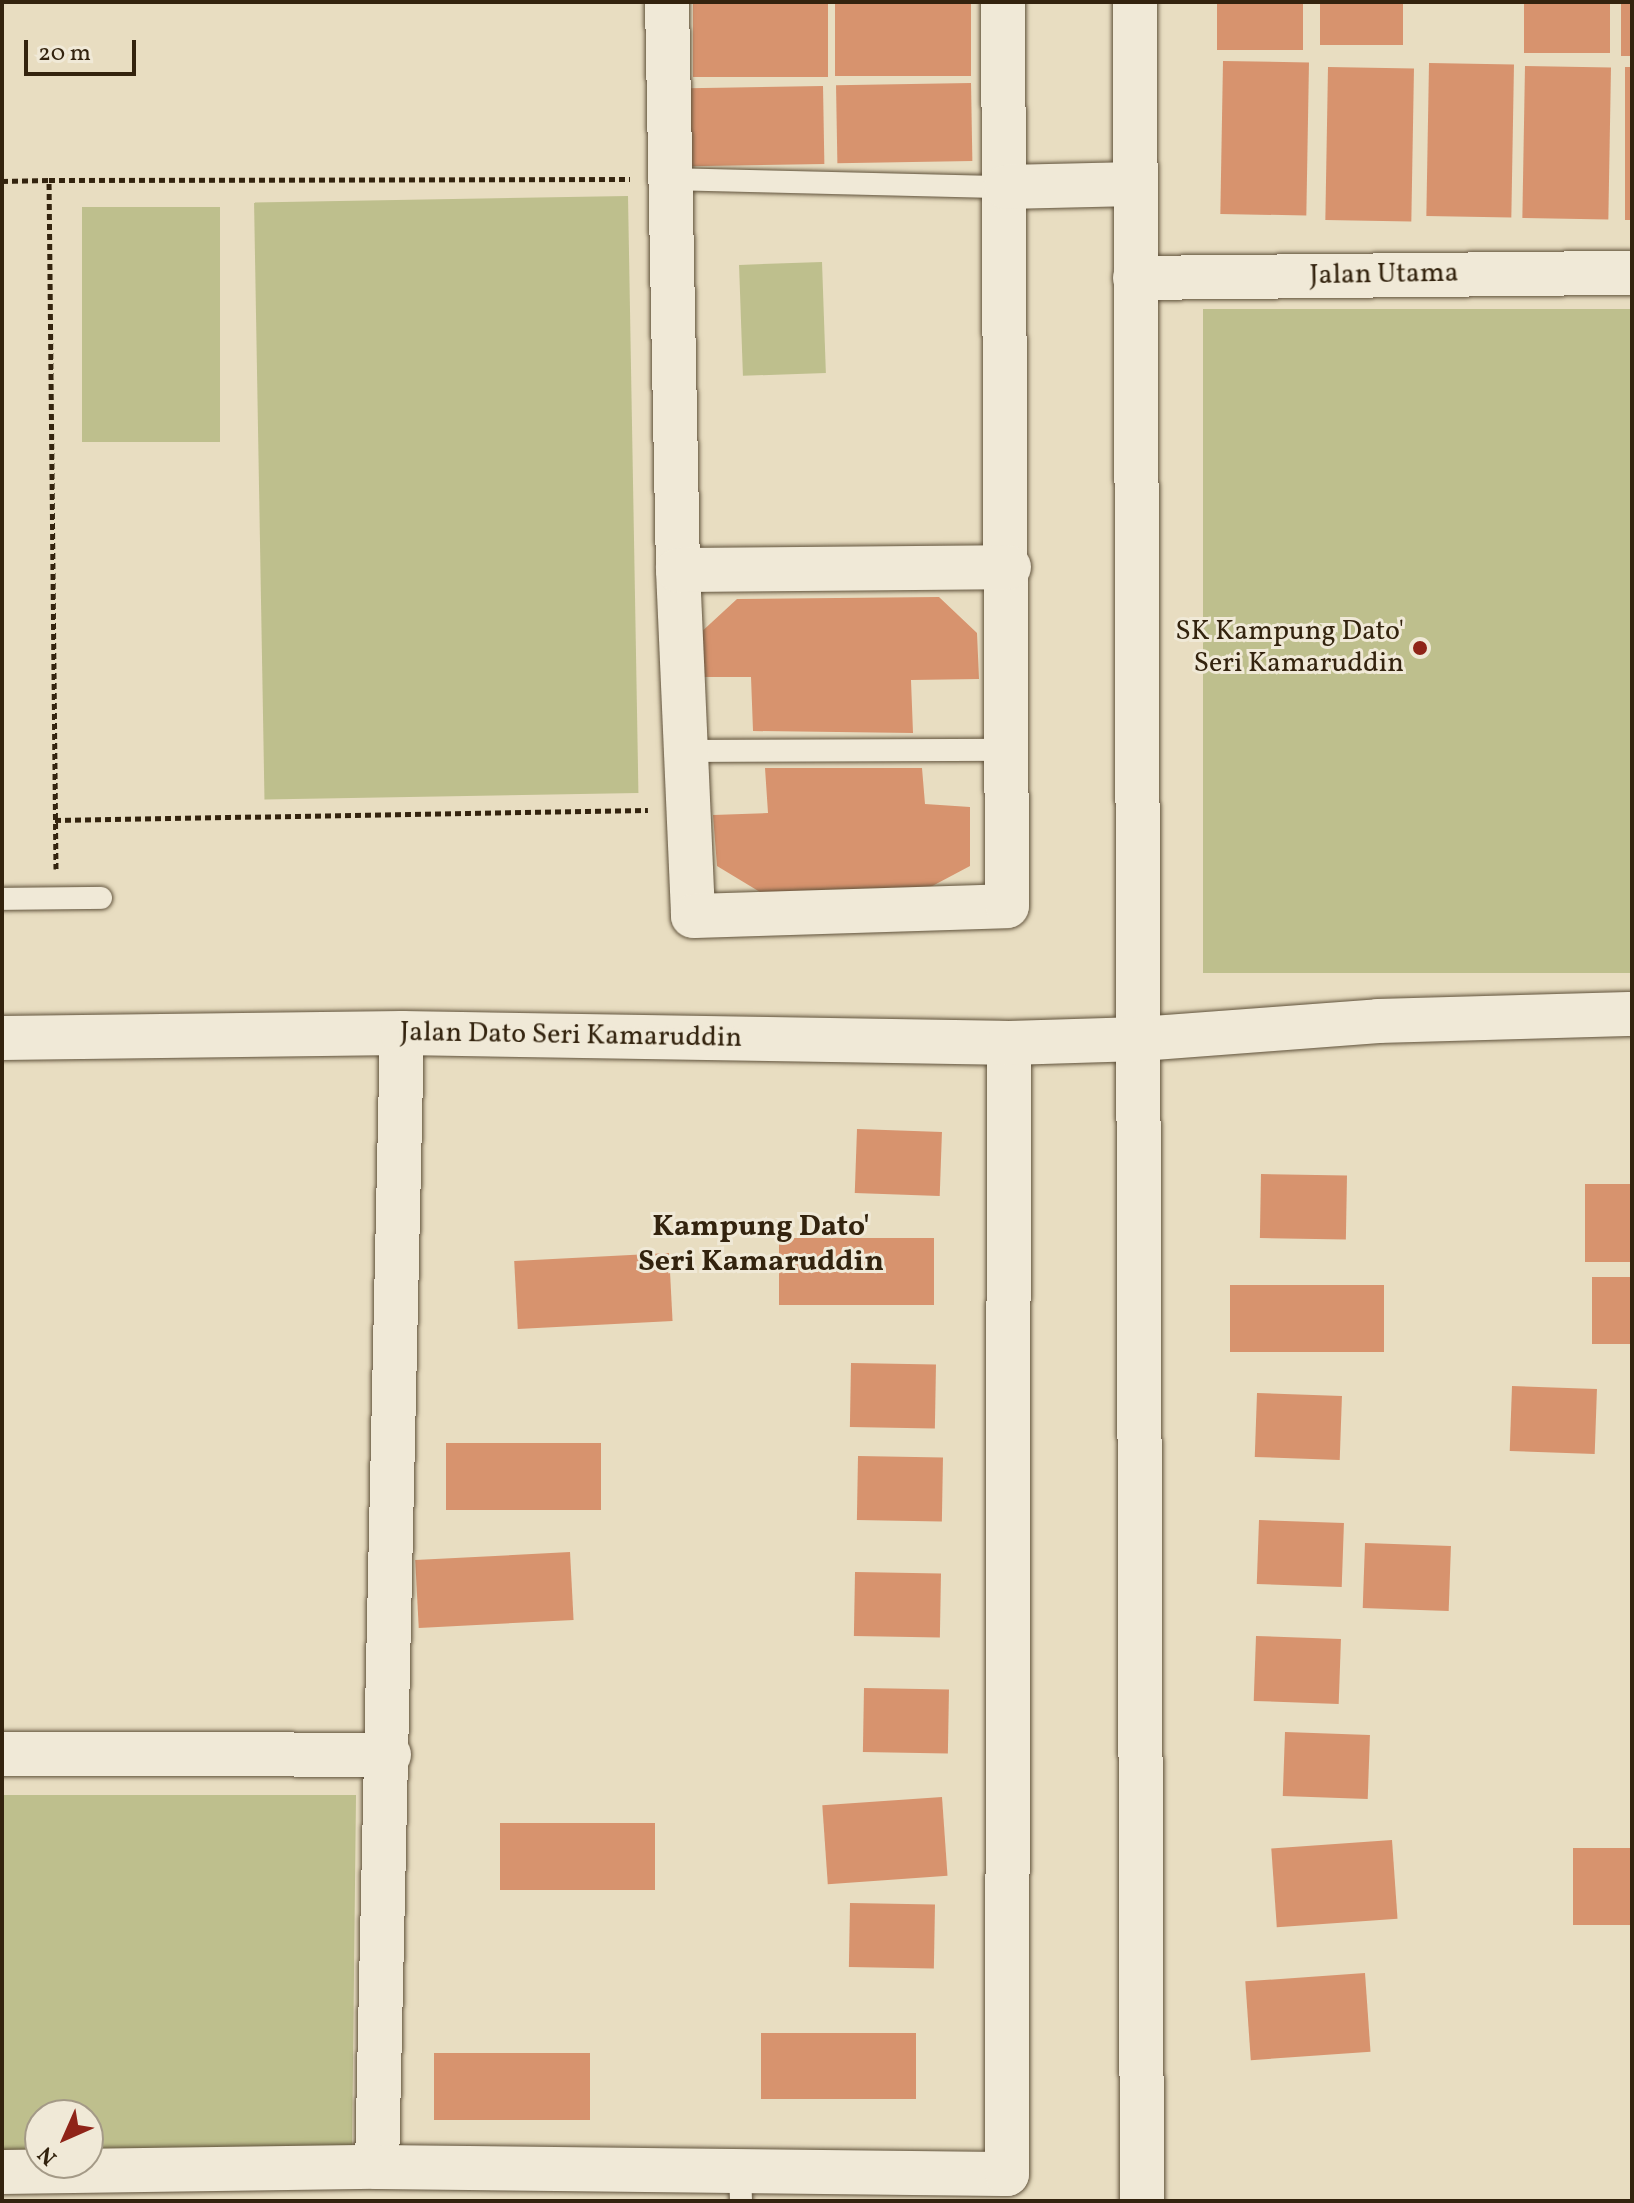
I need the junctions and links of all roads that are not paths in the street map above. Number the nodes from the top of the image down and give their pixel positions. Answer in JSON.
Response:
{"nodes":[{"id":1,"x":667,"y":2,"type":"edge"},
{"id":2,"x":1003,"y":2,"type":"edge"},
{"id":3,"x":1135,"y":2,"type":"edge"},
{"id":4,"x":668,"y":179,"type":"junction"},
{"id":5,"x":1135,"y":184,"type":"junction"},
{"id":6,"x":1006,"y":187,"type":"junction"},
{"id":7,"x":1632,"y":273,"type":"edge"},
{"id":8,"x":1135,"y":278,"type":"junction"},
{"id":9,"x":1009,"y":567,"type":"junction"},
{"id":10,"x":678,"y":570,"type":"junction"},
{"id":11,"x":1008,"y":750,"type":"junction"},
{"id":12,"x":686,"y":751,"type":"junction"},
{"id":13,"x":101,"y":898,"type":"dead end"},
{"id":14,"x":2,"y":899,"type":"edge"},
{"id":15,"x":1632,"y":1014,"type":"edge"},
{"id":16,"x":402,"y":1033,"type":"junction"},
{"id":17,"x":2,"y":1038,"type":"edge"},
{"id":18,"x":1140,"y":1039,"type":"junction"},
{"id":19,"x":1009,"y":1043,"type":"junction"},
{"id":20,"x":2,"y":1754,"type":"edge"},
{"id":21,"x":389,"y":1755,"type":"junction"},
{"id":22,"x":377,"y":2167,"type":"junction"},
{"id":23,"x":2,"y":2172,"type":"edge"},
{"id":24,"x":740,"y":2186,"type":"edge"},
{"id":25,"x":978,"y":2189,"type":"edge"},
{"id":26,"x":1142,"y":2201,"type":"edge"}],
"edges":[{"from":1,"to":4,"type":"street"},
{"from":2,"to":6,"type":"street"},
{"from":3,"to":5,"type":"street"},
{"from":4,"to":6,"type":"lane"},
{"from":4,"to":10,"type":"street"},
{"from":5,"to":6,"type":"street"},
{"from":5,"to":8,"type":"street"},
{"from":6,"to":9,"type":"street"},
{"from":7,"to":8,"type":"street","name":"Jalan Utama"},
{"from":8,"to":18,"type":"street"},
{"from":9,"to":10,"type":"street"},
{"from":9,"to":11,"type":"street"},
{"from":10,"to":12,"type":"street"},
{"from":11,"to":12,"type":"lane"},
{"from":11,"to":12,"type":"street"},
{"from":13,"to":14,"type":"lane"},
{"from":15,"to":18,"type":"street","name":"Jalan Dato Seri Kamaruddin"},
{"from":16,"to":17,"type":"street","name":"Jalan Dato Seri Kamaruddin"},
{"from":16,"to":19,"type":"street","name":"Jalan Dato Seri Kamaruddin"},
{"from":16,"to":21,"type":"street"},
{"from":18,"to":19,"type":"street","name":"Jalan Dato Seri Kamaruddin"},
{"from":18,"to":26,"type":"street"},
{"from":19,"to":25,"type":"street"},
{"from":20,"to":21,"type":"street"},
{"from":21,"to":22,"type":"street"},
{"from":22,"to":23,"type":"street"},
{"from":22,"to":24,"type":"street"},
{"from":24,"to":25,"type":"street"}]}
